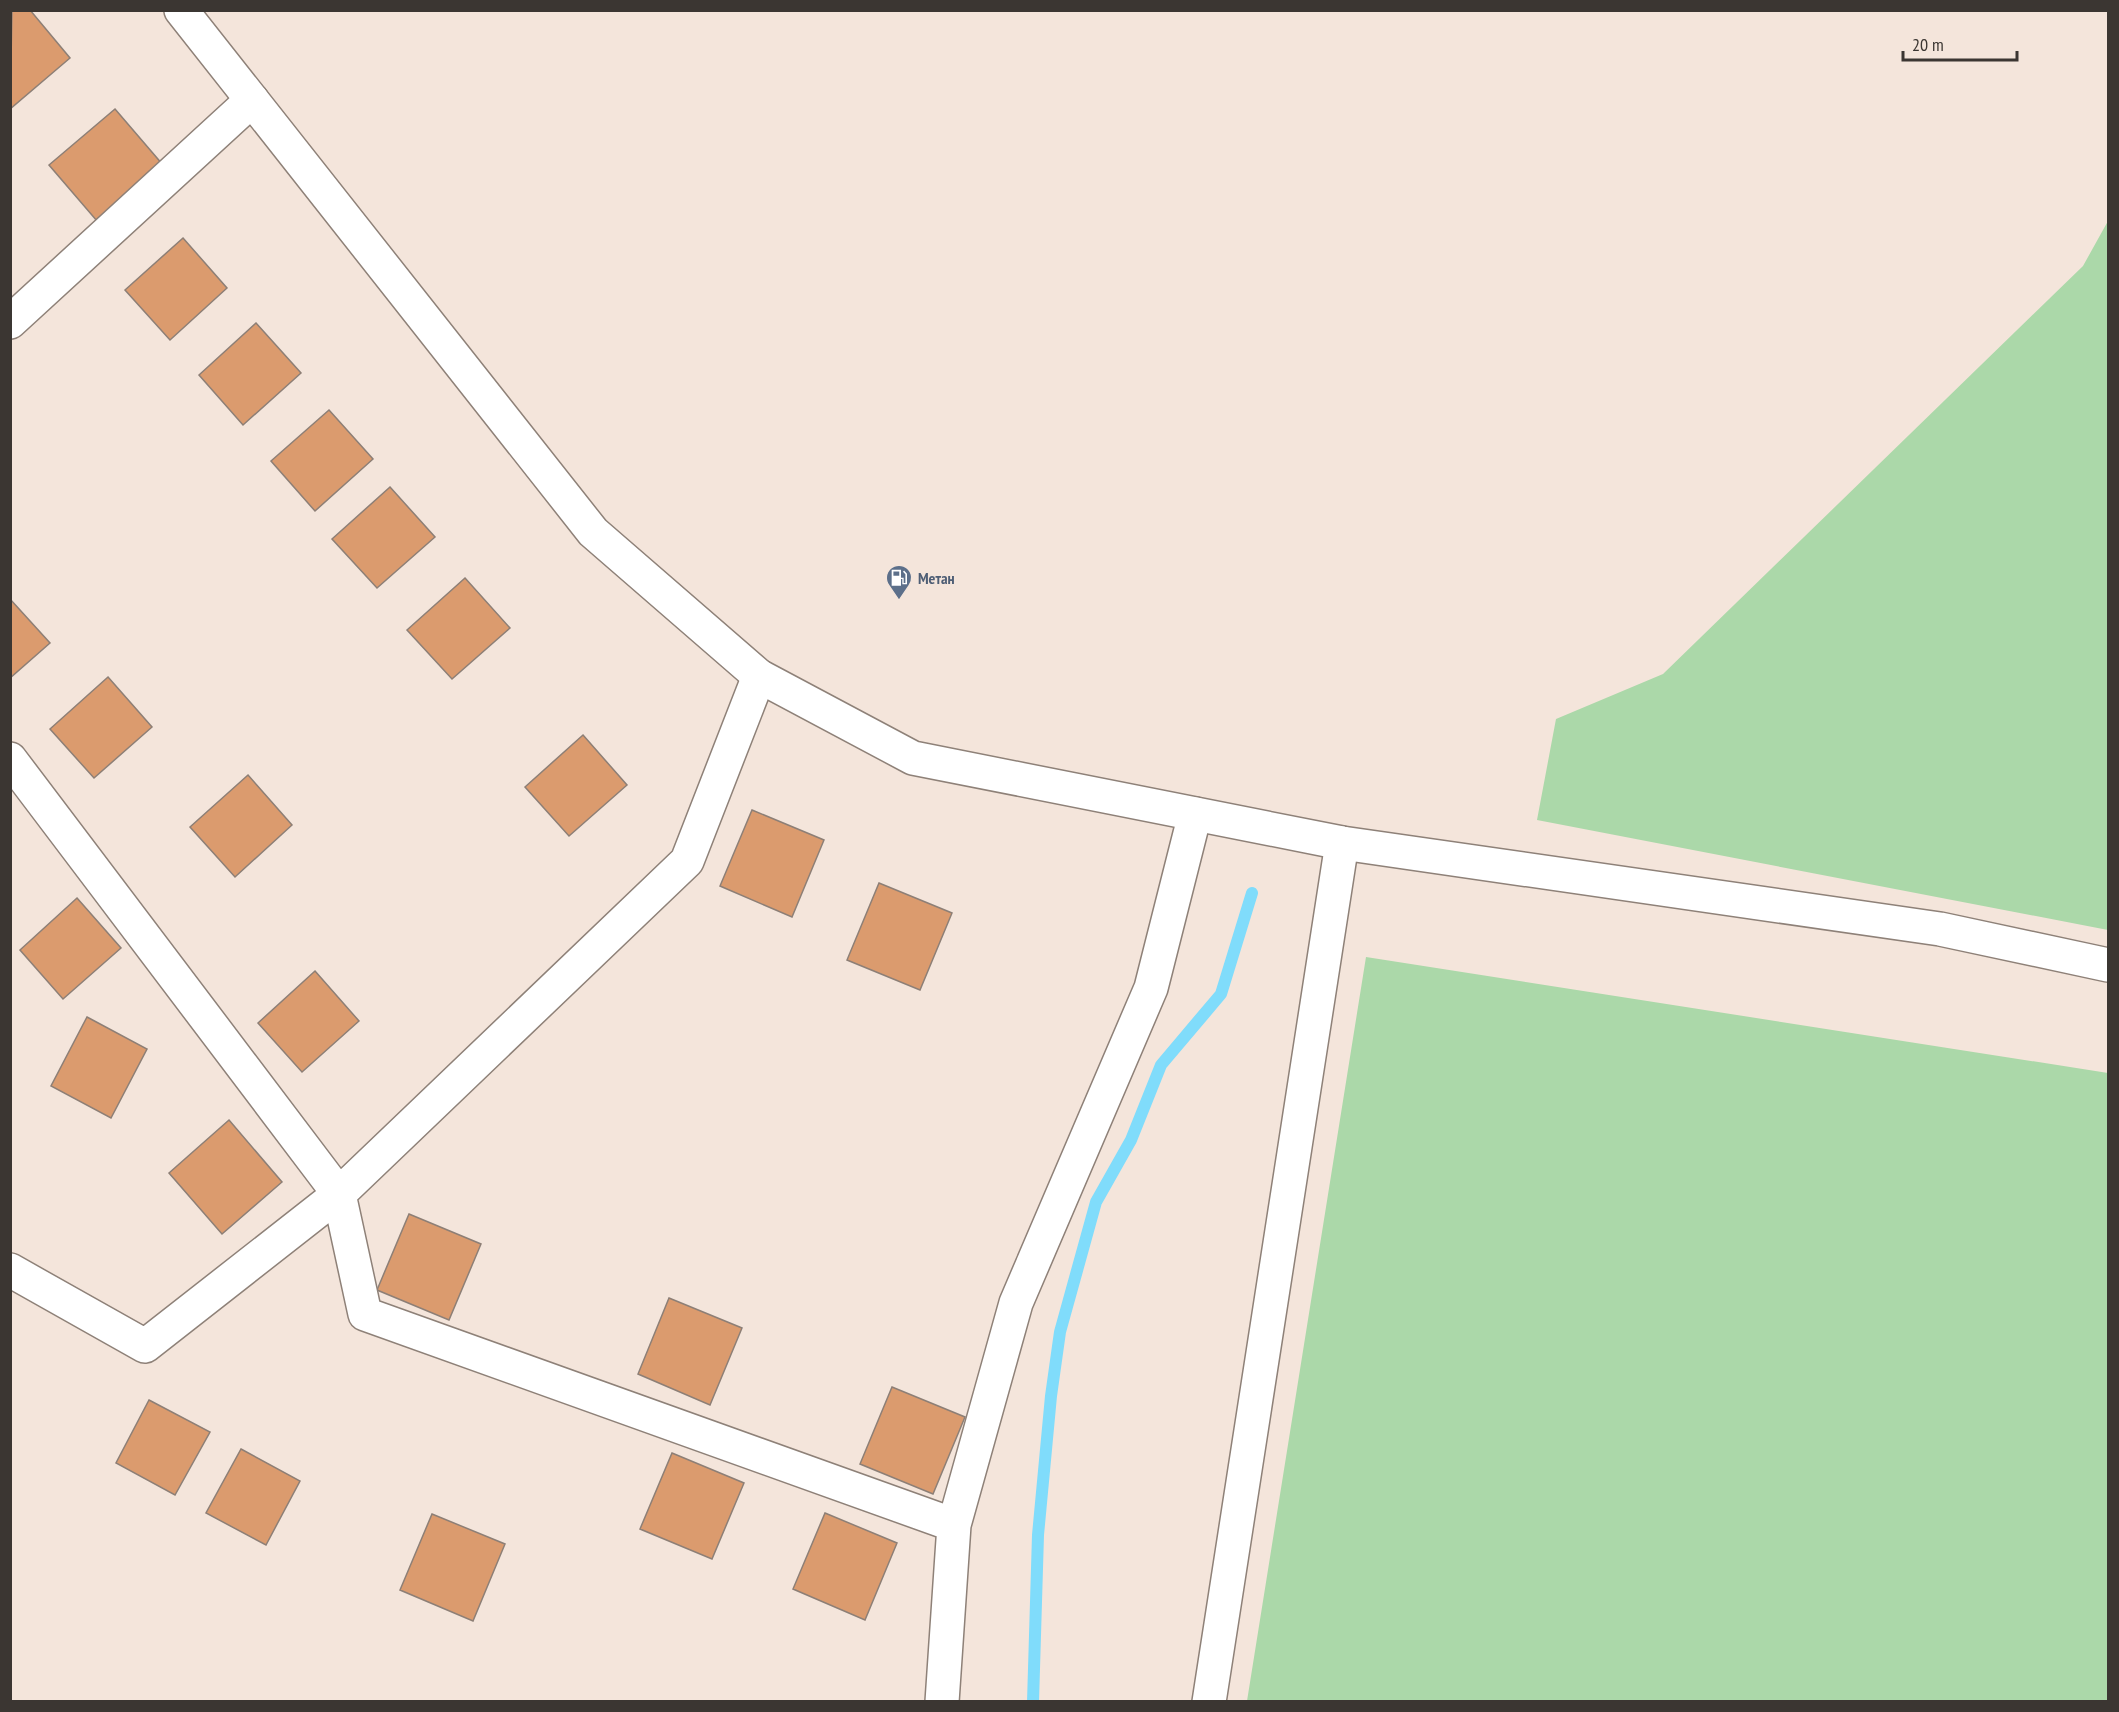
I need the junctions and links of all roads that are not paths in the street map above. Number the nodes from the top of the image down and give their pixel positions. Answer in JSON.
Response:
{"nodes":[{"id":1,"x":181,"y":10,"type":"edge"},
{"id":2,"x":252,"y":100,"type":"junction"},
{"id":3,"x":10,"y":322,"type":"edge"},
{"id":4,"x":759,"y":676,"type":"junction"},
{"id":5,"x":10,"y":759,"type":"edge"},
{"id":6,"x":1195,"y":814,"type":"junction"},
{"id":7,"x":1342,"y":843,"type":"junction"},
{"id":8,"x":2109,"y":965,"type":"edge"},
{"id":9,"x":339,"y":1194,"type":"junction"},
{"id":10,"x":10,"y":1270,"type":"edge"},
{"id":11,"x":954,"y":1525,"type":"junction"},
{"id":12,"x":942,"y":1701,"type":"edge"},
{"id":13,"x":1209,"y":1701,"type":"edge"}],
"edges":[{"from":1,"to":2,"type":"street"},
{"from":2,"to":3,"type":"street"},
{"from":2,"to":4,"type":"street"},
{"from":4,"to":6,"type":"street"},
{"from":4,"to":9,"type":"street"},
{"from":5,"to":9,"type":"street"},
{"from":6,"to":7,"type":"street"},
{"from":6,"to":11,"type":"street"},
{"from":7,"to":8,"type":"street"},
{"from":7,"to":13,"type":"street"},
{"from":9,"to":10,"type":"street"},
{"from":9,"to":11,"type":"street"},
{"from":11,"to":12,"type":"street"}]}
